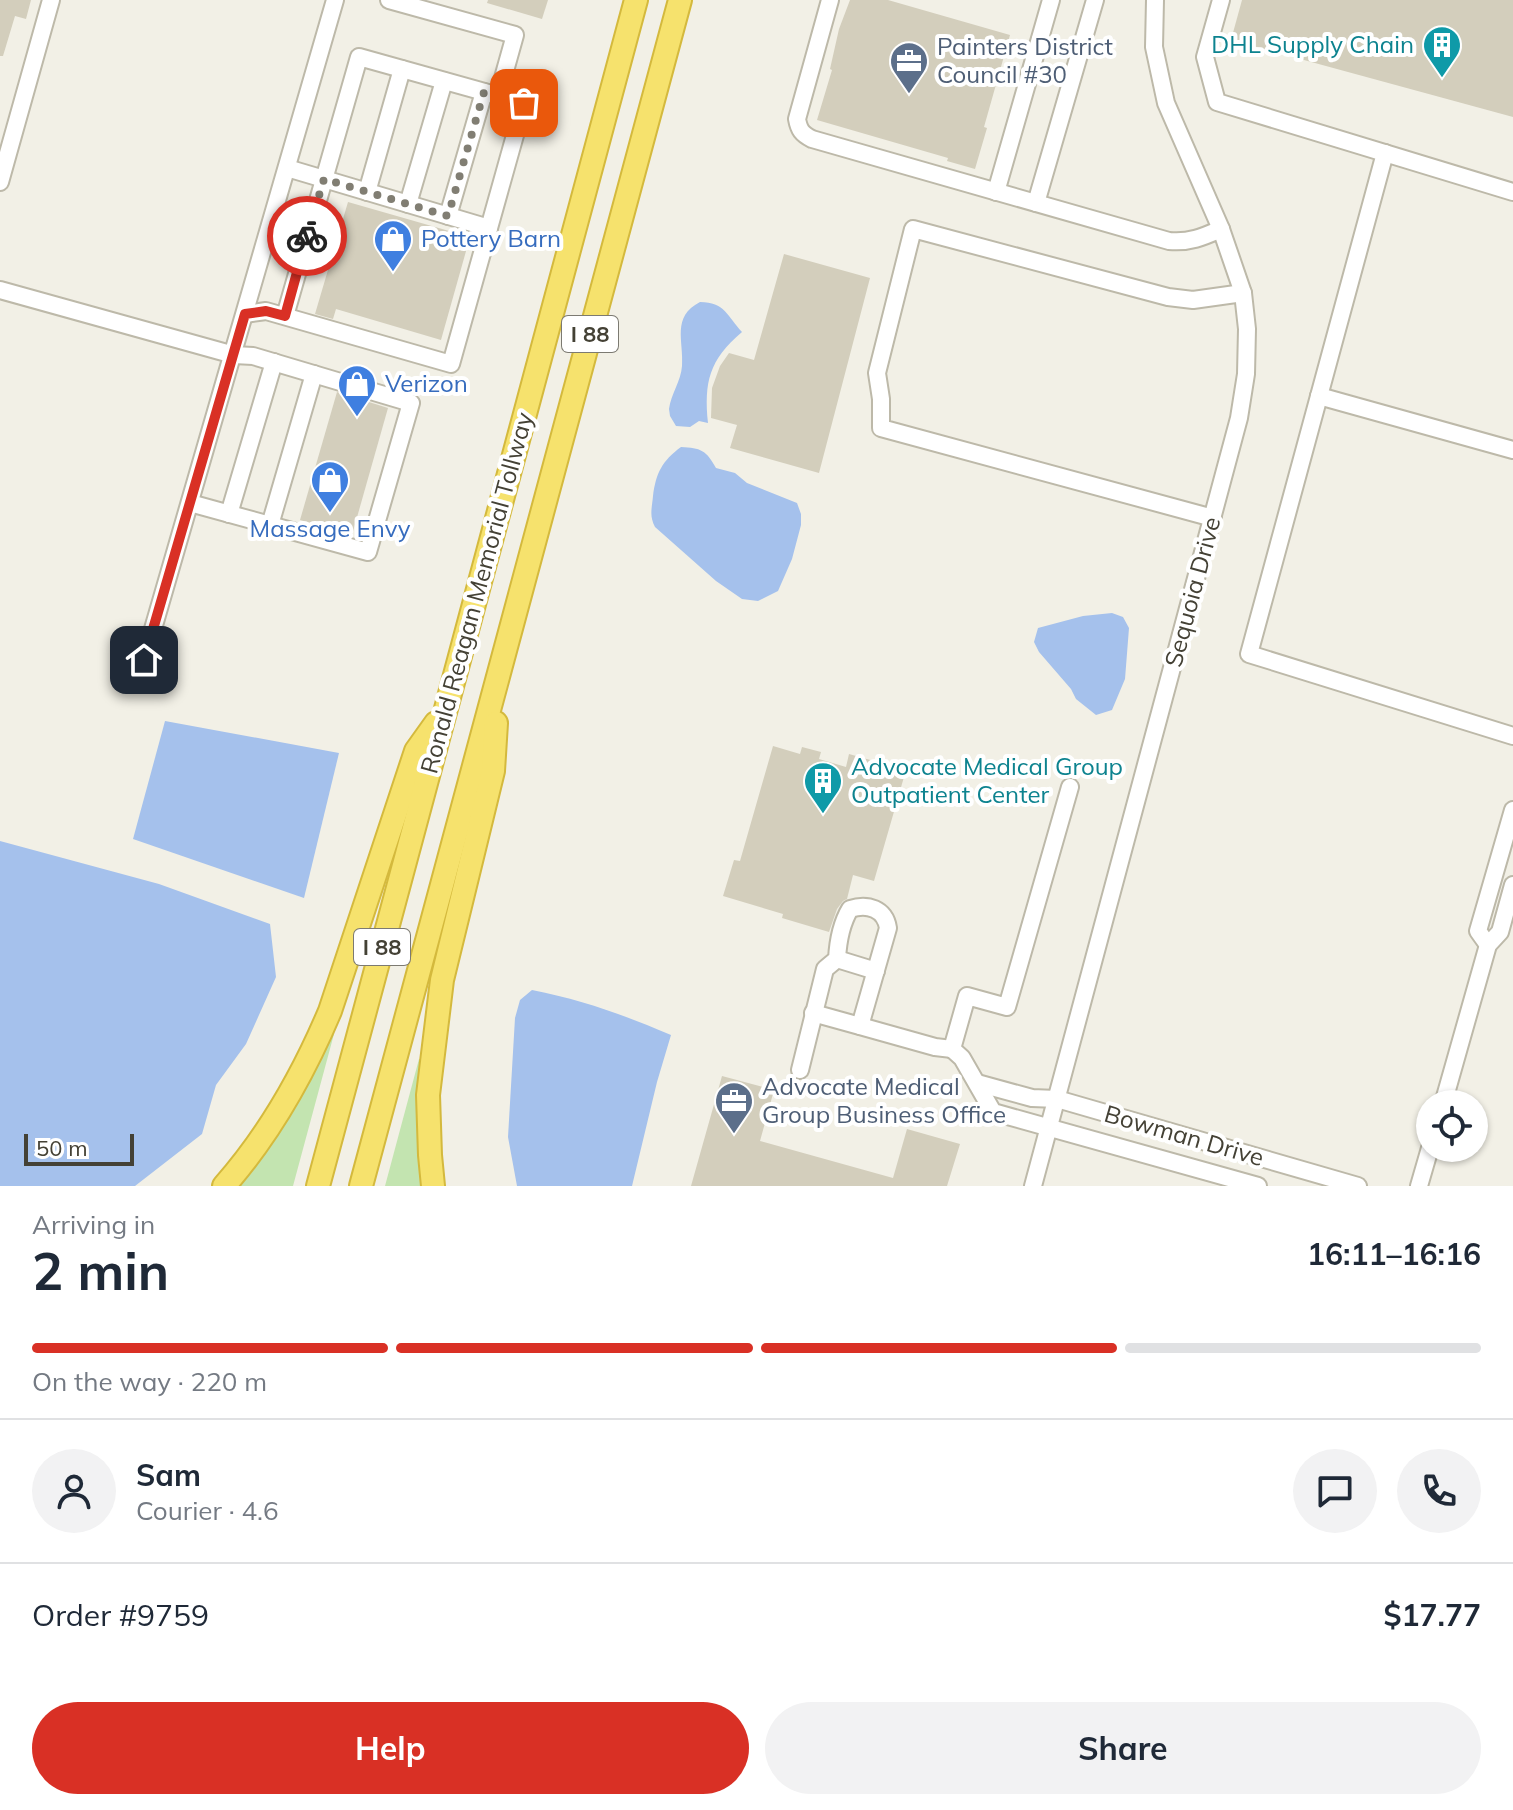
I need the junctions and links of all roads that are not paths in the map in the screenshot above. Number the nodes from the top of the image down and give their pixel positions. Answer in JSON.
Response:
{"nodes":[{"id":1,"x":51,"y":0,"type":"edge"},
{"id":2,"x":335,"y":0,"type":"edge"},
{"id":3,"x":389,"y":0,"type":"edge"},
{"id":4,"x":636,"y":0,"type":"edge"},
{"id":5,"x":680,"y":0,"type":"edge"},
{"id":6,"x":830,"y":0,"type":"edge"},
{"id":7,"x":1051,"y":0,"type":"edge"},
{"id":8,"x":1095,"y":0,"type":"edge"},
{"id":9,"x":1155,"y":0,"type":"edge"},
{"id":10,"x":1221,"y":0,"type":"edge"},
{"id":11,"x":417,"y":4,"type":"edge"},
{"id":12,"x":402,"y":69,"type":"junction"},
{"id":13,"x":444,"y":81,"type":"junction"},
{"id":14,"x":491,"y":94,"type":"junction"},
{"id":15,"x":1385,"y":153,"type":"junction"},
{"id":16,"x":287,"y":168,"type":"junction"},
{"id":17,"x":324,"y":179,"type":"junction"},
{"id":18,"x":0,"y":182,"type":"edge"},
{"id":19,"x":367,"y":192,"type":"junction"},
{"id":20,"x":996,"y":192,"type":"junction"},
{"id":21,"x":1513,"y":192,"type":"edge"},
{"id":22,"x":1036,"y":203,"type":"junction"},
{"id":23,"x":408,"y":204,"type":"junction"},
{"id":24,"x":448,"y":216,"type":"junction"},
{"id":25,"x":489,"y":228,"type":"junction"},
{"id":26,"x":1221,"y":229,"type":"junction"},
{"id":27,"x":0,"y":290,"type":"edge"},
{"id":28,"x":1243,"y":293,"type":"junction"},
{"id":29,"x":245,"y":314,"type":"junction"},
{"id":30,"x":285,"y":316,"type":"junction"},
{"id":31,"x":234,"y":355,"type":"junction"},
{"id":32,"x":274,"y":362,"type":"junction"},
{"id":33,"x":314,"y":374,"type":"junction"},
{"id":34,"x":1319,"y":396,"type":"junction"},
{"id":35,"x":1513,"y":450,"type":"edge"},
{"id":36,"x":190,"y":503,"type":"junction"},
{"id":37,"x":229,"y":514,"type":"junction"},
{"id":38,"x":1213,"y":518,"type":"junction"},
{"id":39,"x":270,"y":525,"type":"junction"},
{"id":40,"x":144,"y":660,"type":"dead end"},
{"id":41,"x":500,"y":669,"type":"junction"},
{"id":42,"x":446,"y":709,"type":"junction"},
{"id":43,"x":1513,"y":736,"type":"edge"},
{"id":44,"x":1070,"y":787,"type":"dead end"},
{"id":45,"x":1513,"y":810,"type":"edge"},
{"id":46,"x":1513,"y":885,"type":"edge"},
{"id":47,"x":1488,"y":945,"type":"junction"},
{"id":48,"x":837,"y":959,"type":"junction"},
{"id":49,"x":876,"y":971,"type":"junction"},
{"id":50,"x":813,"y":1013,"type":"junction"},
{"id":51,"x":860,"y":1026,"type":"junction"},
{"id":52,"x":952,"y":1049,"type":"junction"},
{"id":53,"x":800,"y":1070,"type":"dead end"},
{"id":54,"x":977,"y":1083,"type":"junction"},
{"id":55,"x":1447,"y":1090,"type":"edge"},
{"id":56,"x":1057,"y":1099,"type":"junction"},
{"id":57,"x":1048,"y":1128,"type":"junction"},
{"id":58,"x":1426,"y":1162,"type":"edge"},
{"id":59,"x":224,"y":1186,"type":"edge"},
{"id":60,"x":318,"y":1186,"type":"edge"},
{"id":61,"x":361,"y":1186,"type":"edge"},
{"id":62,"x":433,"y":1186,"type":"edge"},
{"id":63,"x":1033,"y":1186,"type":"edge"},
{"id":64,"x":1258,"y":1186,"type":"edge"},
{"id":65,"x":1358,"y":1186,"type":"edge"},
{"id":66,"x":1419,"y":1186,"type":"edge"}],
"edges":[{"from":1,"to":18,"type":"street"},
{"from":2,"to":16,"type":"street"},
{"from":3,"to":11,"type":"street"},
{"from":4,"to":42,"type":"highway","name":"Ronald Reagan Memorial Tollway","number":"I 88"},
{"from":5,"to":41,"type":"highway","name":"Ronald Reagan Memorial Tollway","number":"I 88"},
{"from":6,"to":20,"type":"street"},
{"from":7,"to":20,"type":"street"},
{"from":8,"to":22,"type":"street"},
{"from":9,"to":26,"type":"street","name":"Sequoia Drive"},
{"from":10,"to":15,"type":"street"},
{"from":11,"to":14,"type":"street"},
{"from":12,"to":13,"type":"street"},
{"from":12,"to":17,"type":"street"},
{"from":12,"to":19,"type":"street"},
{"from":13,"to":14,"type":"street"},
{"from":13,"to":23,"type":"street"},
{"from":14,"to":24,"type":"street"},
{"from":14,"to":25,"type":"street"},
{"from":15,"to":21,"type":"street"},
{"from":15,"to":34,"type":"street"},
{"from":16,"to":17,"type":"street"},
{"from":16,"to":29,"type":"street"},
{"from":17,"to":19,"type":"street"},
{"from":17,"to":30,"type":"street"},
{"from":19,"to":23,"type":"street"},
{"from":20,"to":22,"type":"street"},
{"from":22,"to":26,"type":"street"},
{"from":23,"to":24,"type":"street"},
{"from":24,"to":25,"type":"street"},
{"from":25,"to":30,"type":"street"},
{"from":26,"to":28,"type":"street","name":"Sequoia Drive"},
{"from":27,"to":31,"type":"street"},
{"from":28,"to":38,"type":"street","name":"Sequoia Drive"},
{"from":28,"to":38,"type":"street"},
{"from":29,"to":30,"type":"street"},
{"from":29,"to":31,"type":"street"},
{"from":31,"to":32,"type":"street"},
{"from":31,"to":36,"type":"street"},
{"from":32,"to":33,"type":"street"},
{"from":32,"to":37,"type":"street"},
{"from":33,"to":39,"type":"street"},
{"from":33,"to":39,"type":"street"},
{"from":34,"to":35,"type":"street"},
{"from":34,"to":43,"type":"street"},
{"from":36,"to":37,"type":"street"},
{"from":36,"to":40,"type":"street"},
{"from":37,"to":39,"type":"street"},
{"from":38,"to":56,"type":"street","name":"Sequoia Drive"},
{"from":41,"to":61,"type":"highway","name":"Ronald Reagan Memorial Tollway","number":"I 88"},
{"from":41,"to":62,"type":"highway"},
{"from":42,"to":59,"type":"highway"},
{"from":42,"to":60,"type":"highway","name":"Ronald Reagan Memorial Tollway","number":"I 88"},
{"from":44,"to":52,"type":"street"},
{"from":45,"to":47,"type":"street"},
{"from":46,"to":47,"type":"street"},
{"from":47,"to":55,"type":"street"},
{"from":48,"to":49,"type":"street"},
{"from":48,"to":49,"type":"street"},
{"from":48,"to":50,"type":"street"},
{"from":49,"to":51,"type":"street"},
{"from":50,"to":51,"type":"street"},
{"from":50,"to":53,"type":"street"},
{"from":51,"to":52,"type":"street"},
{"from":52,"to":54,"type":"street","name":"Bowman Drive"},
{"from":54,"to":56,"type":"street","name":"Bowman Drive"},
{"from":54,"to":57,"type":"street","name":"Bowman Drive"},
{"from":56,"to":57,"type":"street","name":"Sequoia Drive"},
{"from":56,"to":65,"type":"street","name":"Bowman Drive"},
{"from":57,"to":63,"type":"street","name":"Sequoia Drive"},
{"from":57,"to":64,"type":"street","name":"Bowman Drive"},
{"from":58,"to":66,"type":"street"}]}
